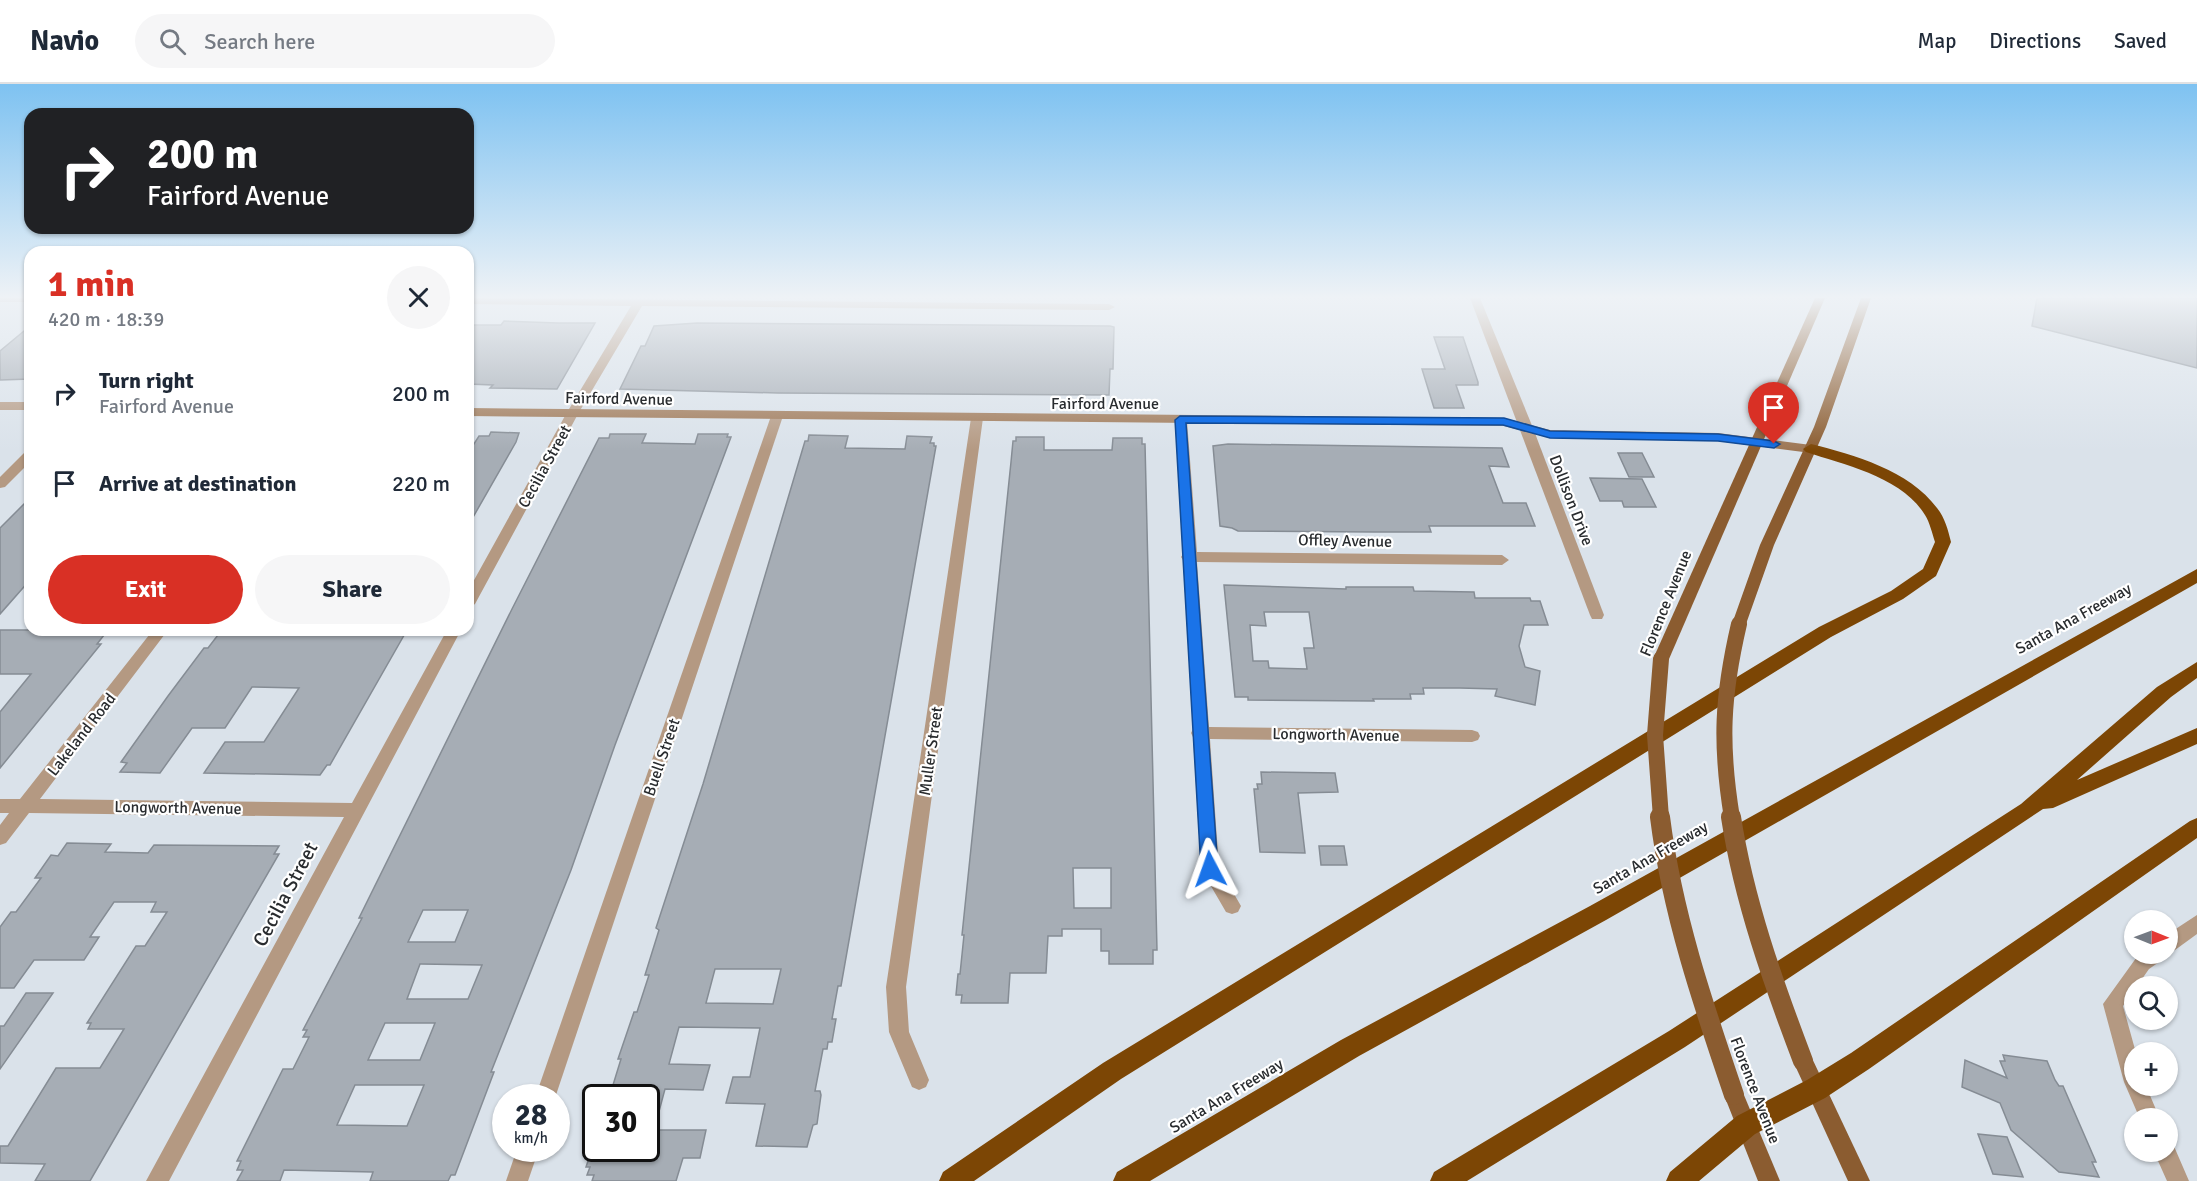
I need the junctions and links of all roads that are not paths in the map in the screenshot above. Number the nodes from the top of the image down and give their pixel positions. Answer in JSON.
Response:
{"nodes":[{"id":1,"x":610,"y":349,"type":"edge"},
{"id":2,"x":1495,"y":349,"type":"edge"},
{"id":3,"x":1797,"y":349,"type":"edge"},
{"id":4,"x":1847,"y":349,"type":"edge"},
{"id":5,"x":0,"y":406,"type":"edge"},
{"id":6,"x":24,"y":406,"type":"edge"},
{"id":7,"x":474,"y":412,"type":"edge"},
{"id":8,"x":572,"y":414,"type":"junction"},
{"id":9,"x":777,"y":416,"type":"junction"},
{"id":10,"x":977,"y":418,"type":"junction"},
{"id":11,"x":1180,"y":420,"type":"junction"},
{"id":12,"x":1527,"y":428,"type":"junction"},
{"id":13,"x":1755,"y":442,"type":"junction"},
{"id":14,"x":1811,"y":449,"type":"junction"},
{"id":15,"x":24,"y":461,"type":"edge"},
{"id":16,"x":0,"y":484,"type":"edge"},
{"id":17,"x":1188,"y":556,"type":"junction"},
{"id":18,"x":1502,"y":560,"type":"dead end"},
{"id":19,"x":2197,"y":575,"type":"edge"},
{"id":20,"x":474,"y":593,"type":"edge"},
{"id":21,"x":1597,"y":615,"type":"dead end"},
{"id":22,"x":156,"y":636,"type":"edge"},
{"id":23,"x":451,"y":636,"type":"edge"},
{"id":24,"x":2197,"y":669,"type":"edge"},
{"id":25,"x":1199,"y":733,"type":"junction"},
{"id":26,"x":1472,"y":736,"type":"dead end"},
{"id":27,"x":2197,"y":736,"type":"edge"},
{"id":28,"x":25,"y":805,"type":"junction"},
{"id":29,"x":0,"y":806,"type":"edge"},
{"id":30,"x":356,"y":810,"type":"junction"},
{"id":31,"x":2028,"y":810,"type":"junction"},
{"id":32,"x":2197,"y":827,"type":"edge"},
{"id":33,"x":0,"y":838,"type":"edge"},
{"id":34,"x":1232,"y":906,"type":"dead end"},
{"id":35,"x":2197,"y":922,"type":"edge"},
{"id":36,"x":2178,"y":936,"type":"edge"},
{"id":37,"x":2141,"y":964,"type":"edge"},
{"id":38,"x":2124,"y":1044,"type":"edge"},
{"id":39,"x":919,"y":1080,"type":"dead end"},
{"id":40,"x":550,"y":1084,"type":"edge"},
{"id":41,"x":1816,"y":1089,"type":"junction"},
{"id":42,"x":1746,"y":1125,"type":"junction"},
{"id":43,"x":524,"y":1162,"type":"edge"},
{"id":44,"x":2169,"y":1162,"type":"edge"},
{"id":45,"x":157,"y":1181,"type":"edge"},
{"id":46,"x":517,"y":1181,"type":"edge"},
{"id":47,"x":952,"y":1181,"type":"edge"},
{"id":48,"x":1126,"y":1181,"type":"edge"},
{"id":49,"x":1443,"y":1181,"type":"edge"},
{"id":50,"x":1679,"y":1181,"type":"edge"},
{"id":51,"x":1769,"y":1181,"type":"edge"},
{"id":52,"x":1858,"y":1181,"type":"edge"},
{"id":53,"x":2178,"y":1181,"type":"edge"}],
"edges":[{"from":1,"to":8,"type":"street","name":"Cecilia Street"},
{"from":2,"to":12,"type":"street","name":"Dollison Drive"},
{"from":3,"to":13,"type":"main road","name":"Florence Avenue"},
{"from":4,"to":14,"type":"main road"},
{"from":5,"to":6,"type":"street"},
{"from":7,"to":8,"type":"street","name":"Fairford Avenue"},
{"from":8,"to":9,"type":"street","name":"Fairford Avenue"},
{"from":8,"to":20,"type":"street","name":"Cecilia Street"},
{"from":9,"to":10,"type":"street","name":"Fairford Avenue"},
{"from":9,"to":40,"type":"street","name":"Buell Street"},
{"from":10,"to":11,"type":"street","name":"Fairford Avenue"},
{"from":10,"to":39,"type":"street","name":"Muller Street"},
{"from":11,"to":12,"type":"street","name":"Fairford Avenue"},
{"from":11,"to":17,"type":"street"},
{"from":12,"to":13,"type":"street","name":"Fairford Avenue"},
{"from":12,"to":21,"type":"street","name":"Dollison Drive"},
{"from":13,"to":14,"type":"street","name":"Fairford Avenue"},
{"from":13,"to":42,"type":"main road","name":"Florence Avenue","bridge":true},
{"from":14,"to":41,"type":"main road","bridge":true},
{"from":14,"to":47,"type":"highway"},
{"from":15,"to":16,"type":"street"},
{"from":17,"to":18,"type":"street","name":"Offley Avenue"},
{"from":17,"to":25,"type":"street"},
{"from":19,"to":48,"type":"highway","name":"Santa Ana Freeway"},
{"from":22,"to":28,"type":"street","name":"Lakeland Road"},
{"from":23,"to":30,"type":"street","name":"Cecilia Street"},
{"from":24,"to":31,"type":"highway"},
{"from":25,"to":26,"type":"street","name":"Longworth Avenue"},
{"from":25,"to":34,"type":"street"},
{"from":27,"to":31,"type":"highway"},
{"from":28,"to":29,"type":"street","name":"Longworth Avenue"},
{"from":28,"to":30,"type":"street","name":"Longworth Avenue"},
{"from":28,"to":33,"type":"street","name":"Lakeland Road"},
{"from":30,"to":45,"type":"street","name":"Cecilia Street"},
{"from":31,"to":49,"type":"highway"},
{"from":32,"to":41,"type":"highway"},
{"from":35,"to":36,"type":"street"},
{"from":37,"to":38,"type":"street"},
{"from":41,"to":42,"type":"highway"},
{"from":41,"to":52,"type":"main road"},
{"from":42,"to":50,"type":"highway"},
{"from":42,"to":51,"type":"main road","name":"Florence Avenue"},
{"from":43,"to":46,"type":"street"},
{"from":44,"to":53,"type":"street"}]}
